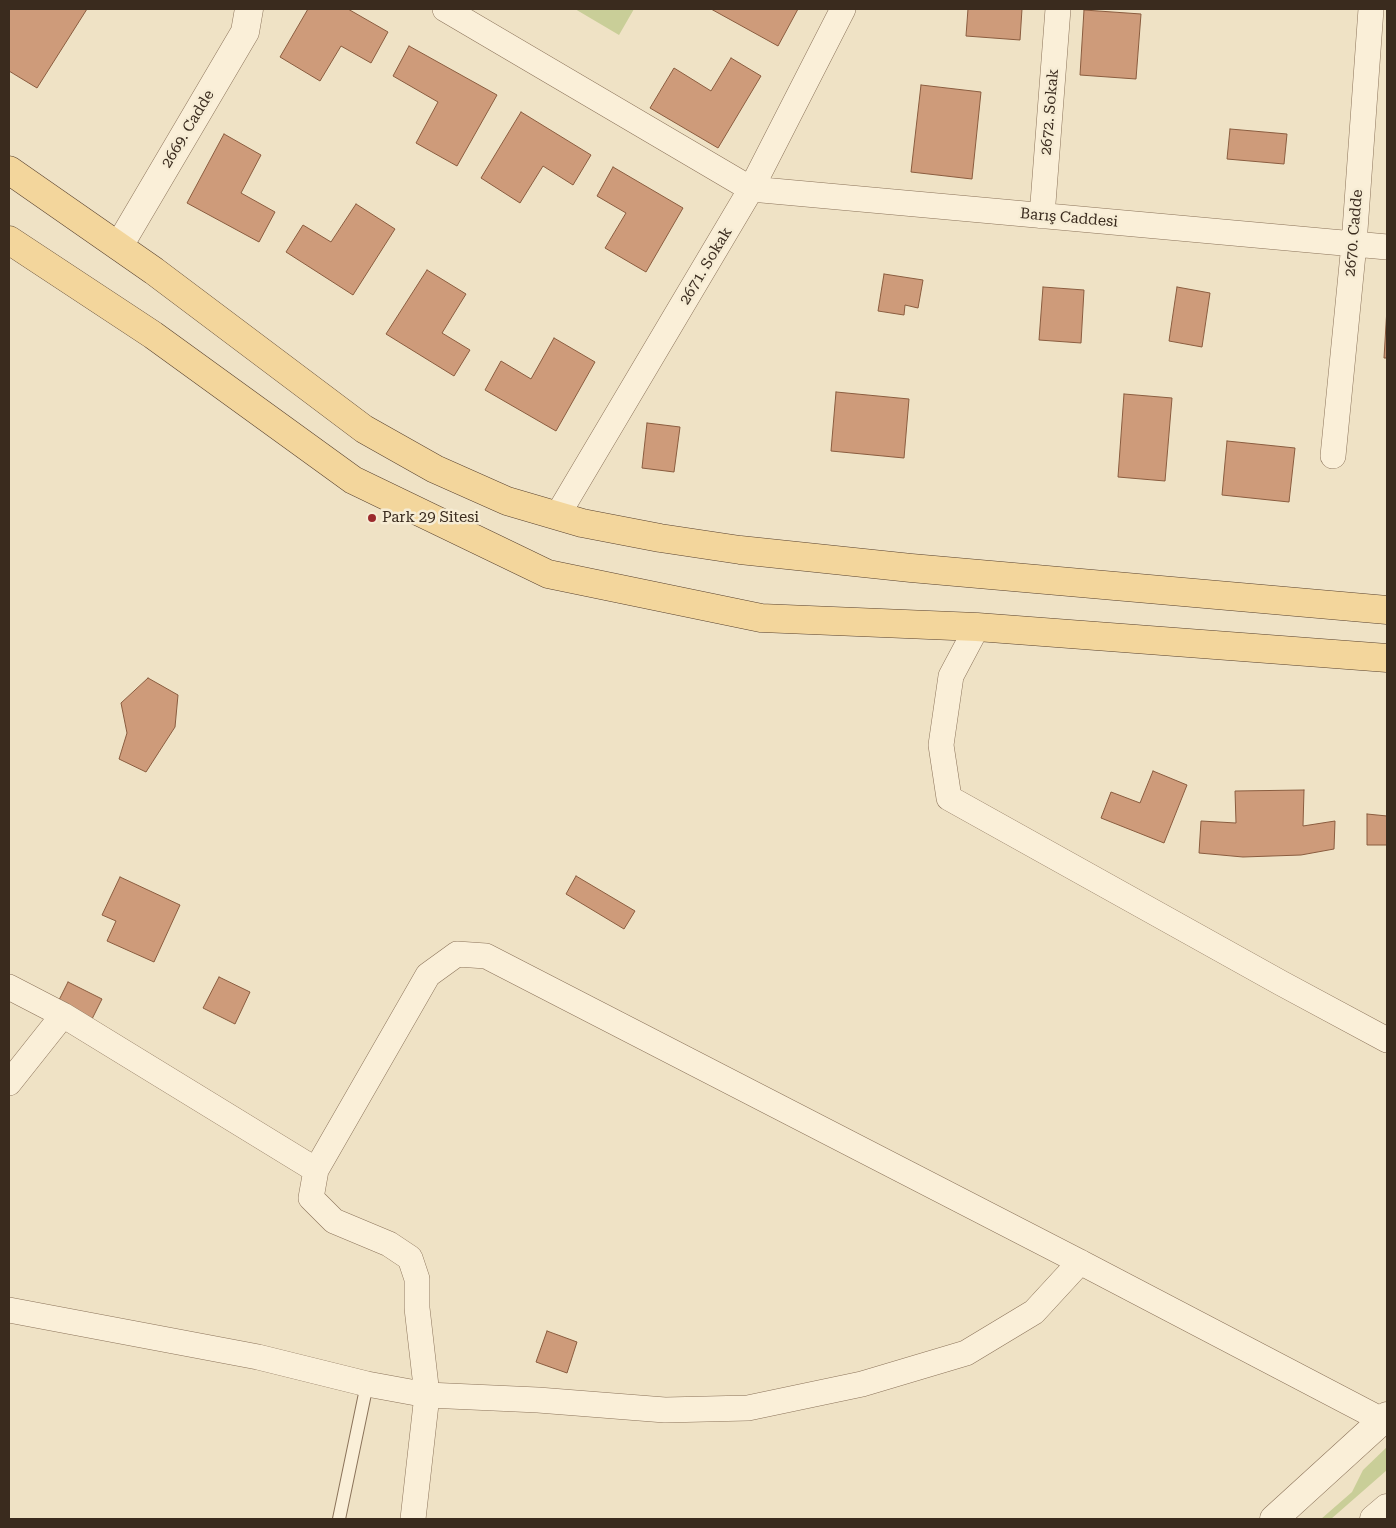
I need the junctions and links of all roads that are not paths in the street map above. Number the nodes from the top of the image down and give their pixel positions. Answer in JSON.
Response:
{"nodes":[{"id":1,"x":249,"y":9,"type":"edge"},
{"id":2,"x":445,"y":9,"type":"edge"},
{"id":3,"x":843,"y":9,"type":"edge"},
{"id":4,"x":1058,"y":9,"type":"edge"},
{"id":5,"x":1371,"y":9,"type":"edge"},
{"id":6,"x":9,"y":170,"type":"edge"},
{"id":7,"x":751,"y":190,"type":"junction"},
{"id":8,"x":1042,"y":216,"type":"junction"},
{"id":9,"x":1354,"y":244,"type":"junction"},
{"id":10,"x":10,"y":245,"type":"edge"},
{"id":11,"x":120,"y":246,"type":"junction"},
{"id":12,"x":1387,"y":247,"type":"edge"},
{"id":13,"x":1333,"y":456,"type":"dead end"},
{"id":14,"x":557,"y":516,"type":"junction"},
{"id":15,"x":1387,"y":610,"type":"edge"},
{"id":16,"x":977,"y":627,"type":"junction"},
{"id":17,"x":1387,"y":658,"type":"edge"},
{"id":18,"x":9,"y":987,"type":"edge"},
{"id":19,"x":63,"y":1015,"type":"junction"},
{"id":20,"x":1387,"y":1040,"type":"edge"},
{"id":21,"x":9,"y":1084,"type":"edge"},
{"id":22,"x":316,"y":1170,"type":"junction"},
{"id":23,"x":1080,"y":1262,"type":"junction"},
{"id":24,"x":9,"y":1310,"type":"edge"},
{"id":25,"x":366,"y":1384,"type":"junction"},
{"id":26,"x":428,"y":1395,"type":"junction"},
{"id":27,"x":1385,"y":1418,"type":"edge"},
{"id":28,"x":1387,"y":1508,"type":"edge"},
{"id":29,"x":339,"y":1519,"type":"edge"},
{"id":30,"x":413,"y":1519,"type":"edge"},
{"id":31,"x":1274,"y":1519,"type":"edge"},
{"id":32,"x":1374,"y":1519,"type":"edge"}],
"edges":[{"from":1,"to":11,"type":"street","name":"2669. Cadde"},
{"from":2,"to":7,"type":"street"},
{"from":3,"to":7,"type":"street","name":"2671. Sokak"},
{"from":4,"to":8,"type":"street","name":"2672. Sokak"},
{"from":5,"to":9,"type":"street","name":"2670. Cadde"},
{"from":6,"to":11,"type":"main road"},
{"from":7,"to":8,"type":"street","name":"Barış Caddesi"},
{"from":7,"to":14,"type":"street","name":"2671. Sokak"},
{"from":8,"to":9,"type":"street","name":"Barış Caddesi"},
{"from":9,"to":12,"type":"street","name":"Barış Caddesi"},
{"from":9,"to":13,"type":"street","name":"2670. Cadde"},
{"from":10,"to":16,"type":"main road"},
{"from":11,"to":14,"type":"main road"},
{"from":14,"to":15,"type":"main road"},
{"from":16,"to":17,"type":"main road"},
{"from":16,"to":20,"type":"street"},
{"from":18,"to":19,"type":"street"},
{"from":19,"to":21,"type":"street"},
{"from":19,"to":22,"type":"street"},
{"from":22,"to":23,"type":"street"},
{"from":22,"to":26,"type":"street"},
{"from":23,"to":26,"type":"street"},
{"from":23,"to":27,"type":"street"},
{"from":24,"to":25,"type":"street"},
{"from":25,"to":26,"type":"street"},
{"from":25,"to":29,"type":"lane"},
{"from":26,"to":30,"type":"street"},
{"from":27,"to":31,"type":"street"},
{"from":28,"to":32,"type":"street"}]}
